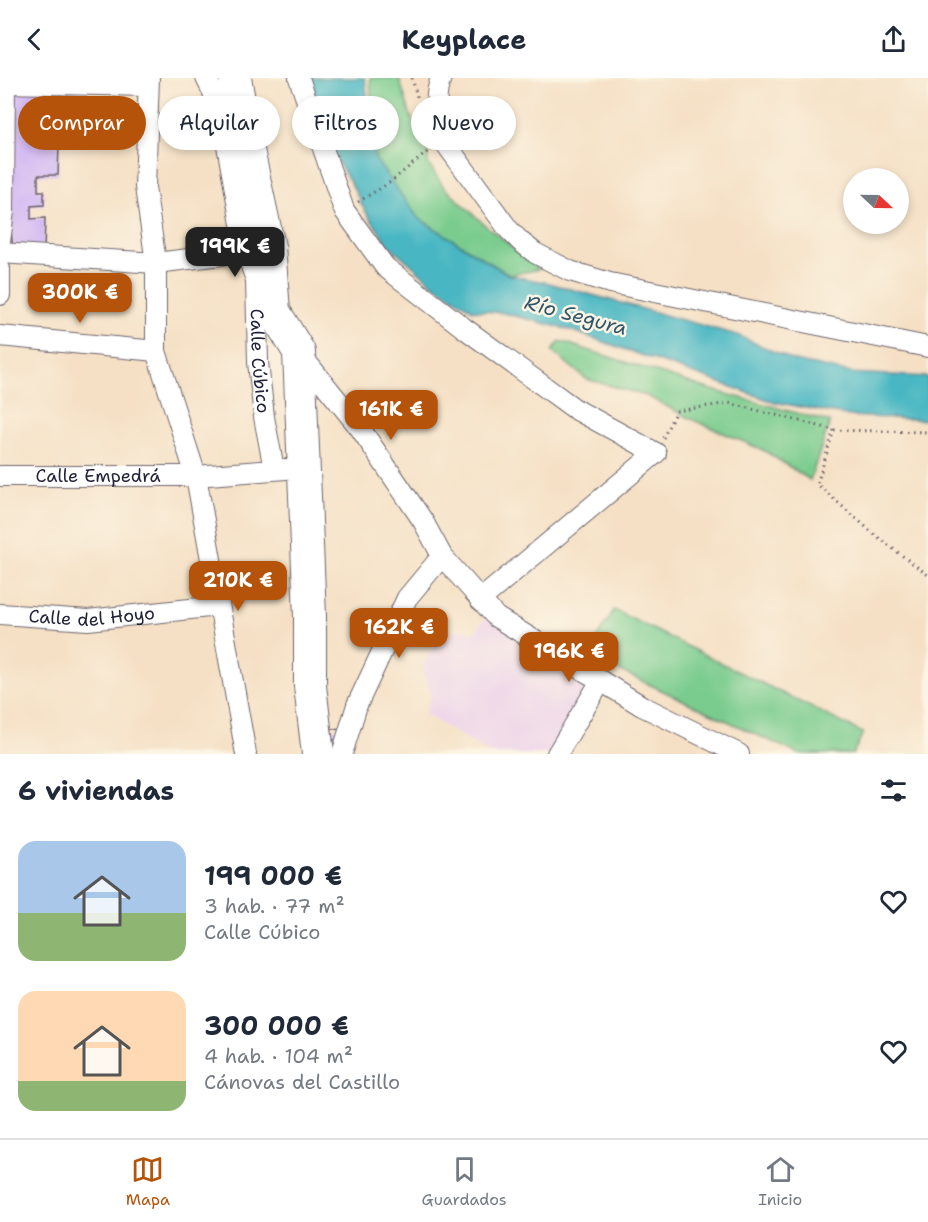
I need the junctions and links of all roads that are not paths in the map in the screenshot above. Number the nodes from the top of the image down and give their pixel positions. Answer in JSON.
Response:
{"nodes":[{"id":1,"x":206,"y":78,"type":"edge"},
{"id":2,"x":235,"y":78,"type":"edge"},
{"id":3,"x":299,"y":78,"type":"edge"},
{"id":4,"x":441,"y":78,"type":"edge"},
{"id":5,"x":4,"y":81,"type":"edge"},
{"id":6,"x":148,"y":82,"type":"edge"},
{"id":7,"x":0,"y":242,"type":"edge"},
{"id":8,"x":246,"y":252,"type":"junction"},
{"id":9,"x":0,"y":253,"type":"edge"},
{"id":10,"x":156,"y":263,"type":"junction"},
{"id":11,"x":0,"y":269,"type":"edge"},
{"id":12,"x":0,"y":295,"type":"edge"},
{"id":13,"x":0,"y":336,"type":"edge"},
{"id":14,"x":928,"y":347,"type":"edge"},
{"id":15,"x":156,"y":351,"type":"junction"},
{"id":16,"x":299,"y":352,"type":"junction"},
{"id":17,"x":289,"y":469,"type":"junction"},
{"id":18,"x":0,"y":476,"type":"edge"},
{"id":19,"x":196,"y":476,"type":"junction"},
{"id":20,"x":441,"y":556,"type":"junction"},
{"id":21,"x":480,"y":600,"type":"junction"},
{"id":22,"x":218,"y":606,"type":"junction"},
{"id":23,"x":0,"y":614,"type":"edge"},
{"id":24,"x":601,"y":681,"type":"junction"},
{"id":25,"x":246,"y":754,"type":"edge"},
{"id":26,"x":318,"y":754,"type":"edge"},
{"id":27,"x":342,"y":754,"type":"edge"},
{"id":28,"x":557,"y":754,"type":"edge"},
{"id":29,"x":739,"y":754,"type":"edge"}],
"edges":[{"from":1,"to":8,"type":"street","name":"Calle Cúbico"},
{"from":2,"to":16,"type":"main road"},
{"from":3,"to":21,"type":"street"},
{"from":4,"to":14,"type":"street"},
{"from":5,"to":6,"type":"street"},
{"from":5,"to":7,"type":"street"},
{"from":6,"to":10,"type":"street"},
{"from":8,"to":10,"type":"street"},
{"from":8,"to":17,"type":"street","name":"Calle Cúbico"},
{"from":9,"to":10,"type":"street"},
{"from":10,"to":15,"type":"street"},
{"from":11,"to":12,"type":"street"},
{"from":13,"to":15,"type":"street"},
{"from":15,"to":19,"type":"street"},
{"from":16,"to":17,"type":"main road"},
{"from":16,"to":20,"type":"street"},
{"from":17,"to":19,"type":"street","name":"Calle Empedrá"},
{"from":17,"to":26,"type":"main road"},
{"from":18,"to":19,"type":"street","name":"Calle Empedrá"},
{"from":19,"to":22,"type":"street"},
{"from":20,"to":21,"type":"street"},
{"from":20,"to":27,"type":"street"},
{"from":21,"to":24,"type":"street"},
{"from":22,"to":23,"type":"street","name":"Calle del Hoyo"},
{"from":22,"to":25,"type":"street"},
{"from":24,"to":28,"type":"street"},
{"from":24,"to":29,"type":"street"}]}
